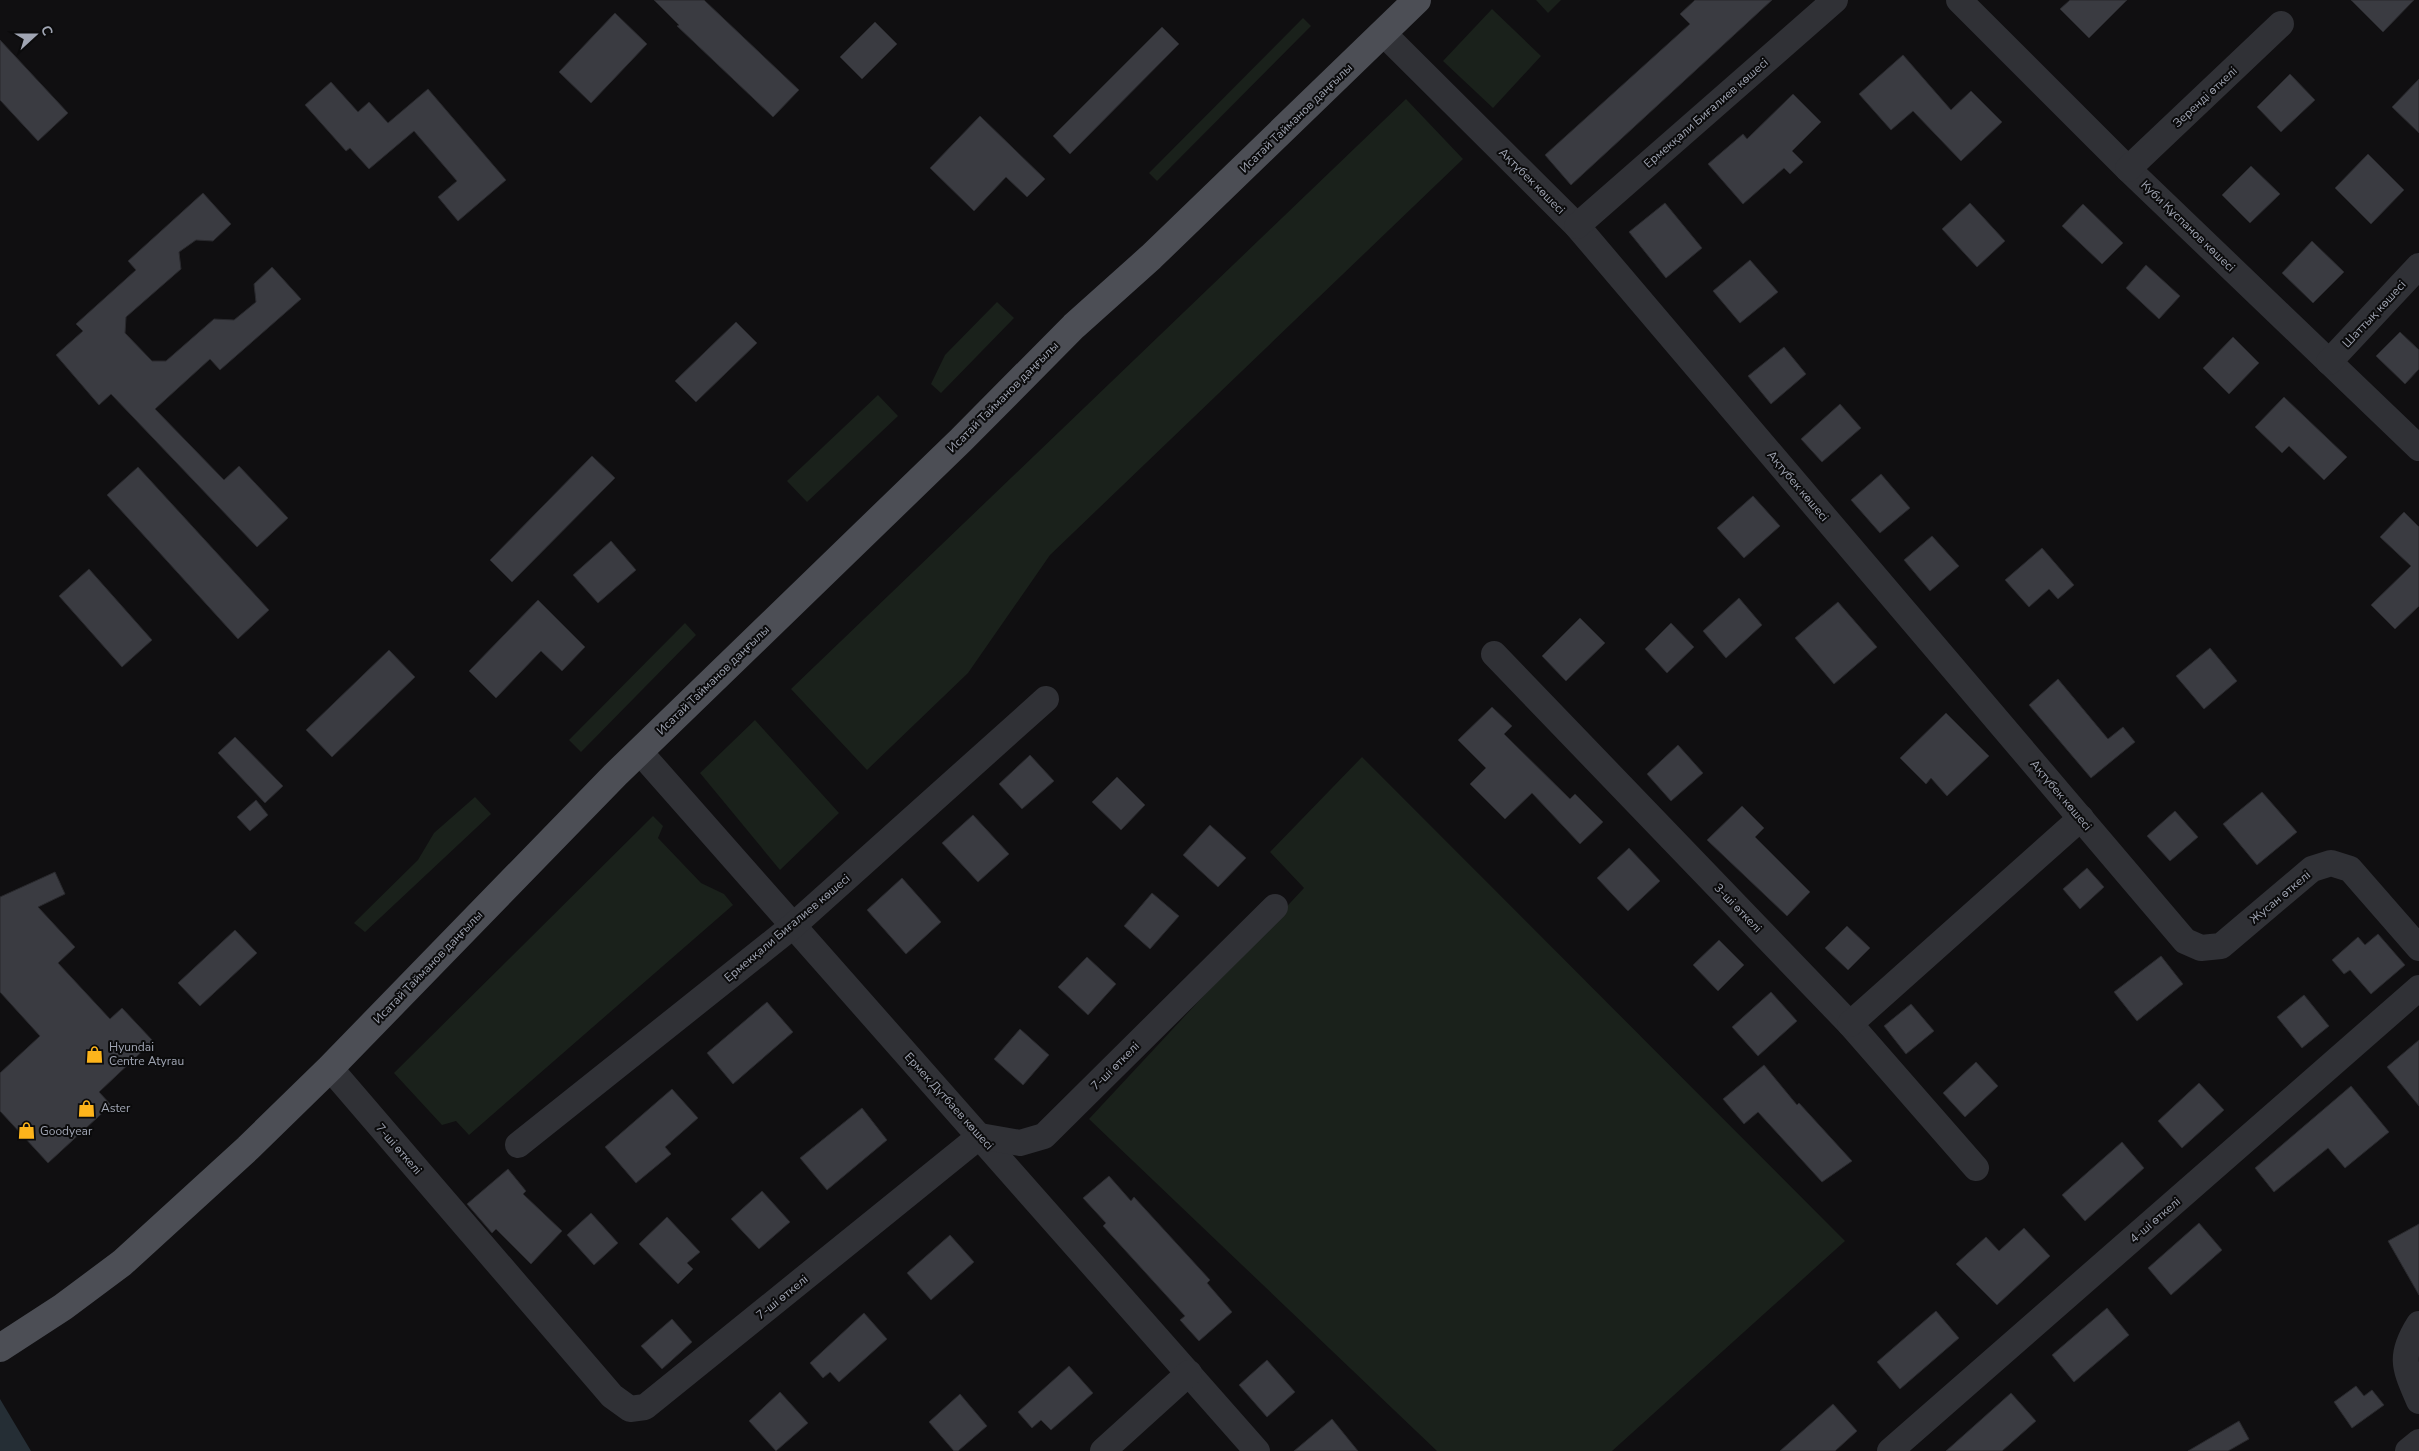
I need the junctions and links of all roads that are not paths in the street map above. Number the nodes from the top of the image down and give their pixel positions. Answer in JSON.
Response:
{"nodes":[{"id":1,"x":1417,"y":0,"type":"edge"},
{"id":2,"x":1835,"y":0,"type":"edge"},
{"id":3,"x":1970,"y":4,"type":"edge"},
{"id":4,"x":2281,"y":24,"type":"dead end"},
{"id":5,"x":1383,"y":33,"type":"junction"},
{"id":6,"x":2128,"y":169,"type":"junction"},
{"id":7,"x":1577,"y":226,"type":"junction"},
{"id":8,"x":2419,"y":266,"type":"edge"},
{"id":9,"x":2329,"y":362,"type":"junction"},
{"id":10,"x":2419,"y":448,"type":"edge"},
{"id":11,"x":1494,"y":654,"type":"dead end"},
{"id":12,"x":1046,"y":698,"type":"dead end"},
{"id":13,"x":639,"y":751,"type":"junction"},
{"id":14,"x":2081,"y":818,"type":"junction"},
{"id":15,"x":1275,"y":907,"type":"dead end"},
{"id":16,"x":794,"y":925,"type":"junction"},
{"id":17,"x":2201,"y":948,"type":"joint"},
{"id":18,"x":2419,"y":948,"type":"edge"},
{"id":19,"x":2419,"y":988,"type":"edge"},
{"id":20,"x":1850,"y":1024,"type":"junction"},
{"id":21,"x":330,"y":1068,"type":"junction"},
{"id":22,"x":980,"y":1136,"type":"junction"},
{"id":23,"x":518,"y":1145,"type":"dead end"},
{"id":24,"x":1976,"y":1168,"type":"dead end"},
{"id":25,"x":2419,"y":1324,"type":"edge"},
{"id":26,"x":2,"y":1347,"type":"edge"},
{"id":27,"x":1189,"y":1373,"type":"junction"},
{"id":28,"x":2419,"y":1401,"type":"edge"},
{"id":29,"x":2419,"y":1442,"type":"edge"},
{"id":30,"x":1103,"y":1451,"type":"edge"},
{"id":31,"x":1258,"y":1451,"type":"edge"},
{"id":32,"x":1890,"y":1451,"type":"edge"},
{"id":33,"x":2408,"y":1451,"type":"edge"}],
"edges":[{"from":1,"to":5,"type":"main road","name":"Исатай Тайманов даңғылы"},
{"from":2,"to":7,"type":"street","name":"Ермекқали Биғалиев көшесі"},
{"from":3,"to":6,"type":"street","name":"Куби Құспанов көшесi"},
{"from":4,"to":6,"type":"street","name":"Зеренді өткелі"},
{"from":5,"to":7,"type":"street","name":"Ақтүбек көшесi"},
{"from":5,"to":13,"type":"main road","name":"Исатай Тайманов даңғылы"},
{"from":6,"to":9,"type":"street","name":"Куби Құспанов көшесi"},
{"from":7,"to":14,"type":"street","name":"Ақтүбек көшесi"},
{"from":8,"to":9,"type":"street","name":"Шаттық көшесі"},
{"from":9,"to":10,"type":"street","name":"Куби Құспанов көшесi"},
{"from":11,"to":20,"type":"street","name":"3-шi өткелi"},
{"from":12,"to":16,"type":"street","name":"Ермекқали Биғалиев көшесі"},
{"from":13,"to":16,"type":"street","name":"Ермек Дүтбаев көшесi"},
{"from":13,"to":21,"type":"main road","name":"Исатай Тайманов даңғылы"},
{"from":14,"to":17,"type":"street","name":"Ақтүбек көшесi"},
{"from":14,"to":20,"type":"street"},
{"from":15,"to":22,"type":"street","name":"7-шi өткелi"},
{"from":16,"to":22,"type":"street","name":"Ермек Дүтбаев көшесi"},
{"from":16,"to":23,"type":"street","name":"Ермекқали Биғалиев көшесі"},
{"from":17,"to":18,"type":"street","name":"Жусан өткелі"},
{"from":19,"to":32,"type":"street","name":"4-шi өткелi"},
{"from":20,"to":24,"type":"street","name":"3-шi өткелi"},
{"from":21,"to":22,"type":"street","name":"7-шi өткелi"},
{"from":21,"to":26,"type":"main road","name":"Исатай Тайманов даңғылы"},
{"from":22,"to":27,"type":"street","name":"Ермек Дүтбаев көшесi"},
{"from":25,"to":28,"type":"street"},
{"from":27,"to":30,"type":"street"},
{"from":27,"to":31,"type":"street","name":"Ермек Дүтбаев көшесi"},
{"from":29,"to":33,"type":"street"}]}
